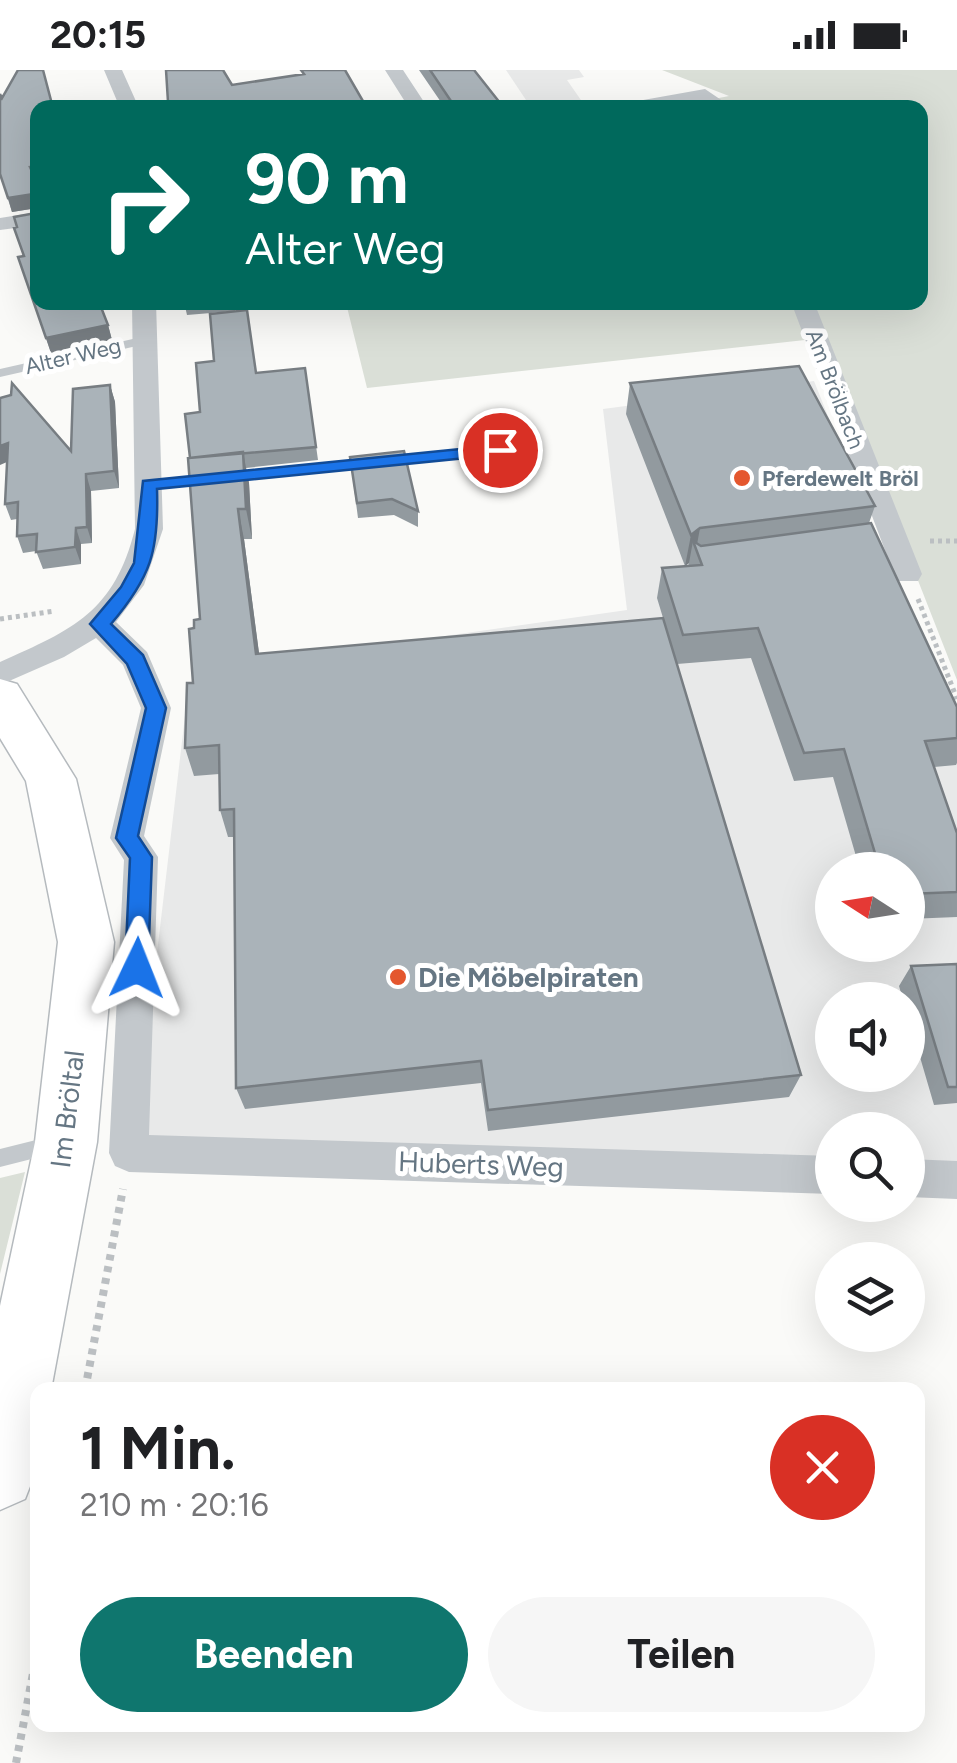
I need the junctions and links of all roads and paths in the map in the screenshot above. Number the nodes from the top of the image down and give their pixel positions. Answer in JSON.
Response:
{"nodes":[{"id":1,"x":113,"y":70,"type":"edge"},
{"id":2,"x":394,"y":70,"type":"edge"},
{"id":3,"x":126,"y":100,"type":"edge"},
{"id":4,"x":414,"y":100,"type":"edge"},
{"id":5,"x":677,"y":100,"type":"edge"},
{"id":6,"x":712,"y":100,"type":"edge"},
{"id":7,"x":30,"y":219,"type":"edge"},
{"id":8,"x":0,"y":224,"type":"edge"},
{"id":9,"x":144,"y":310,"type":"edge"},
{"id":10,"x":805,"y":310,"type":"edge"},
{"id":11,"x":146,"y":340,"type":"junction"},
{"id":12,"x":0,"y":372,"type":"edge"},
{"id":13,"x":500,"y":450,"type":"dead end"},
{"id":14,"x":149,"y":485,"type":"junction"},
{"id":15,"x":908,"y":574,"type":"joint"},
{"id":16,"x":100,"y":624,"type":"junction"},
{"id":17,"x":0,"y":674,"type":"edge"},
{"id":18,"x":0,"y":697,"type":"edge"},
{"id":19,"x":957,"y":699,"type":"edge"},
{"id":20,"x":66,"y":1142,"type":"junction"},
{"id":21,"x":129,"y":1153,"type":"junction"},
{"id":22,"x":0,"y":1158,"type":"edge"},
{"id":23,"x":815,"y":1175,"type":"edge"},
{"id":24,"x":925,"y":1179,"type":"edge"},
{"id":25,"x":957,"y":1180,"type":"edge"},
{"id":26,"x":86,"y":1382,"type":"edge"},
{"id":27,"x":0,"y":1474,"type":"edge"},
{"id":28,"x":30,"y":1689,"type":"edge"},
{"id":29,"x":16,"y":1763,"type":"edge"}],
"edges":[{"from":1,"to":3,"type":"street"},
{"from":2,"to":4,"type":"street"},
{"from":5,"to":6,"type":"street"},
{"from":7,"to":8,"type":"street"},
{"from":9,"to":11,"type":"street","name":"Alter Weg"},
{"from":10,"to":15,"type":"street","name":"Am Brölbach"},
{"from":11,"to":12,"type":"lane","name":"Alter Weg"},
{"from":11,"to":14,"type":"street","name":"Alter Weg"},
{"from":13,"to":14,"type":"lane"},
{"from":14,"to":16,"type":"street","name":"Alter Weg"},
{"from":15,"to":19,"type":"path"},
{"from":16,"to":17,"type":"street","name":"Alter Weg"},
{"from":16,"to":21,"type":"street"},
{"from":18,"to":20,"type":"main road","name":"Im Bröltal"},
{"from":20,"to":22,"type":"lane"},
{"from":20,"to":27,"type":"main road","name":"Im Bröltal"},
{"from":21,"to":23,"type":"street","name":"Huberts Weg"},
{"from":21,"to":26,"type":"path"},
{"from":24,"to":25,"type":"street"},
{"from":28,"to":29,"type":"path"}]}
